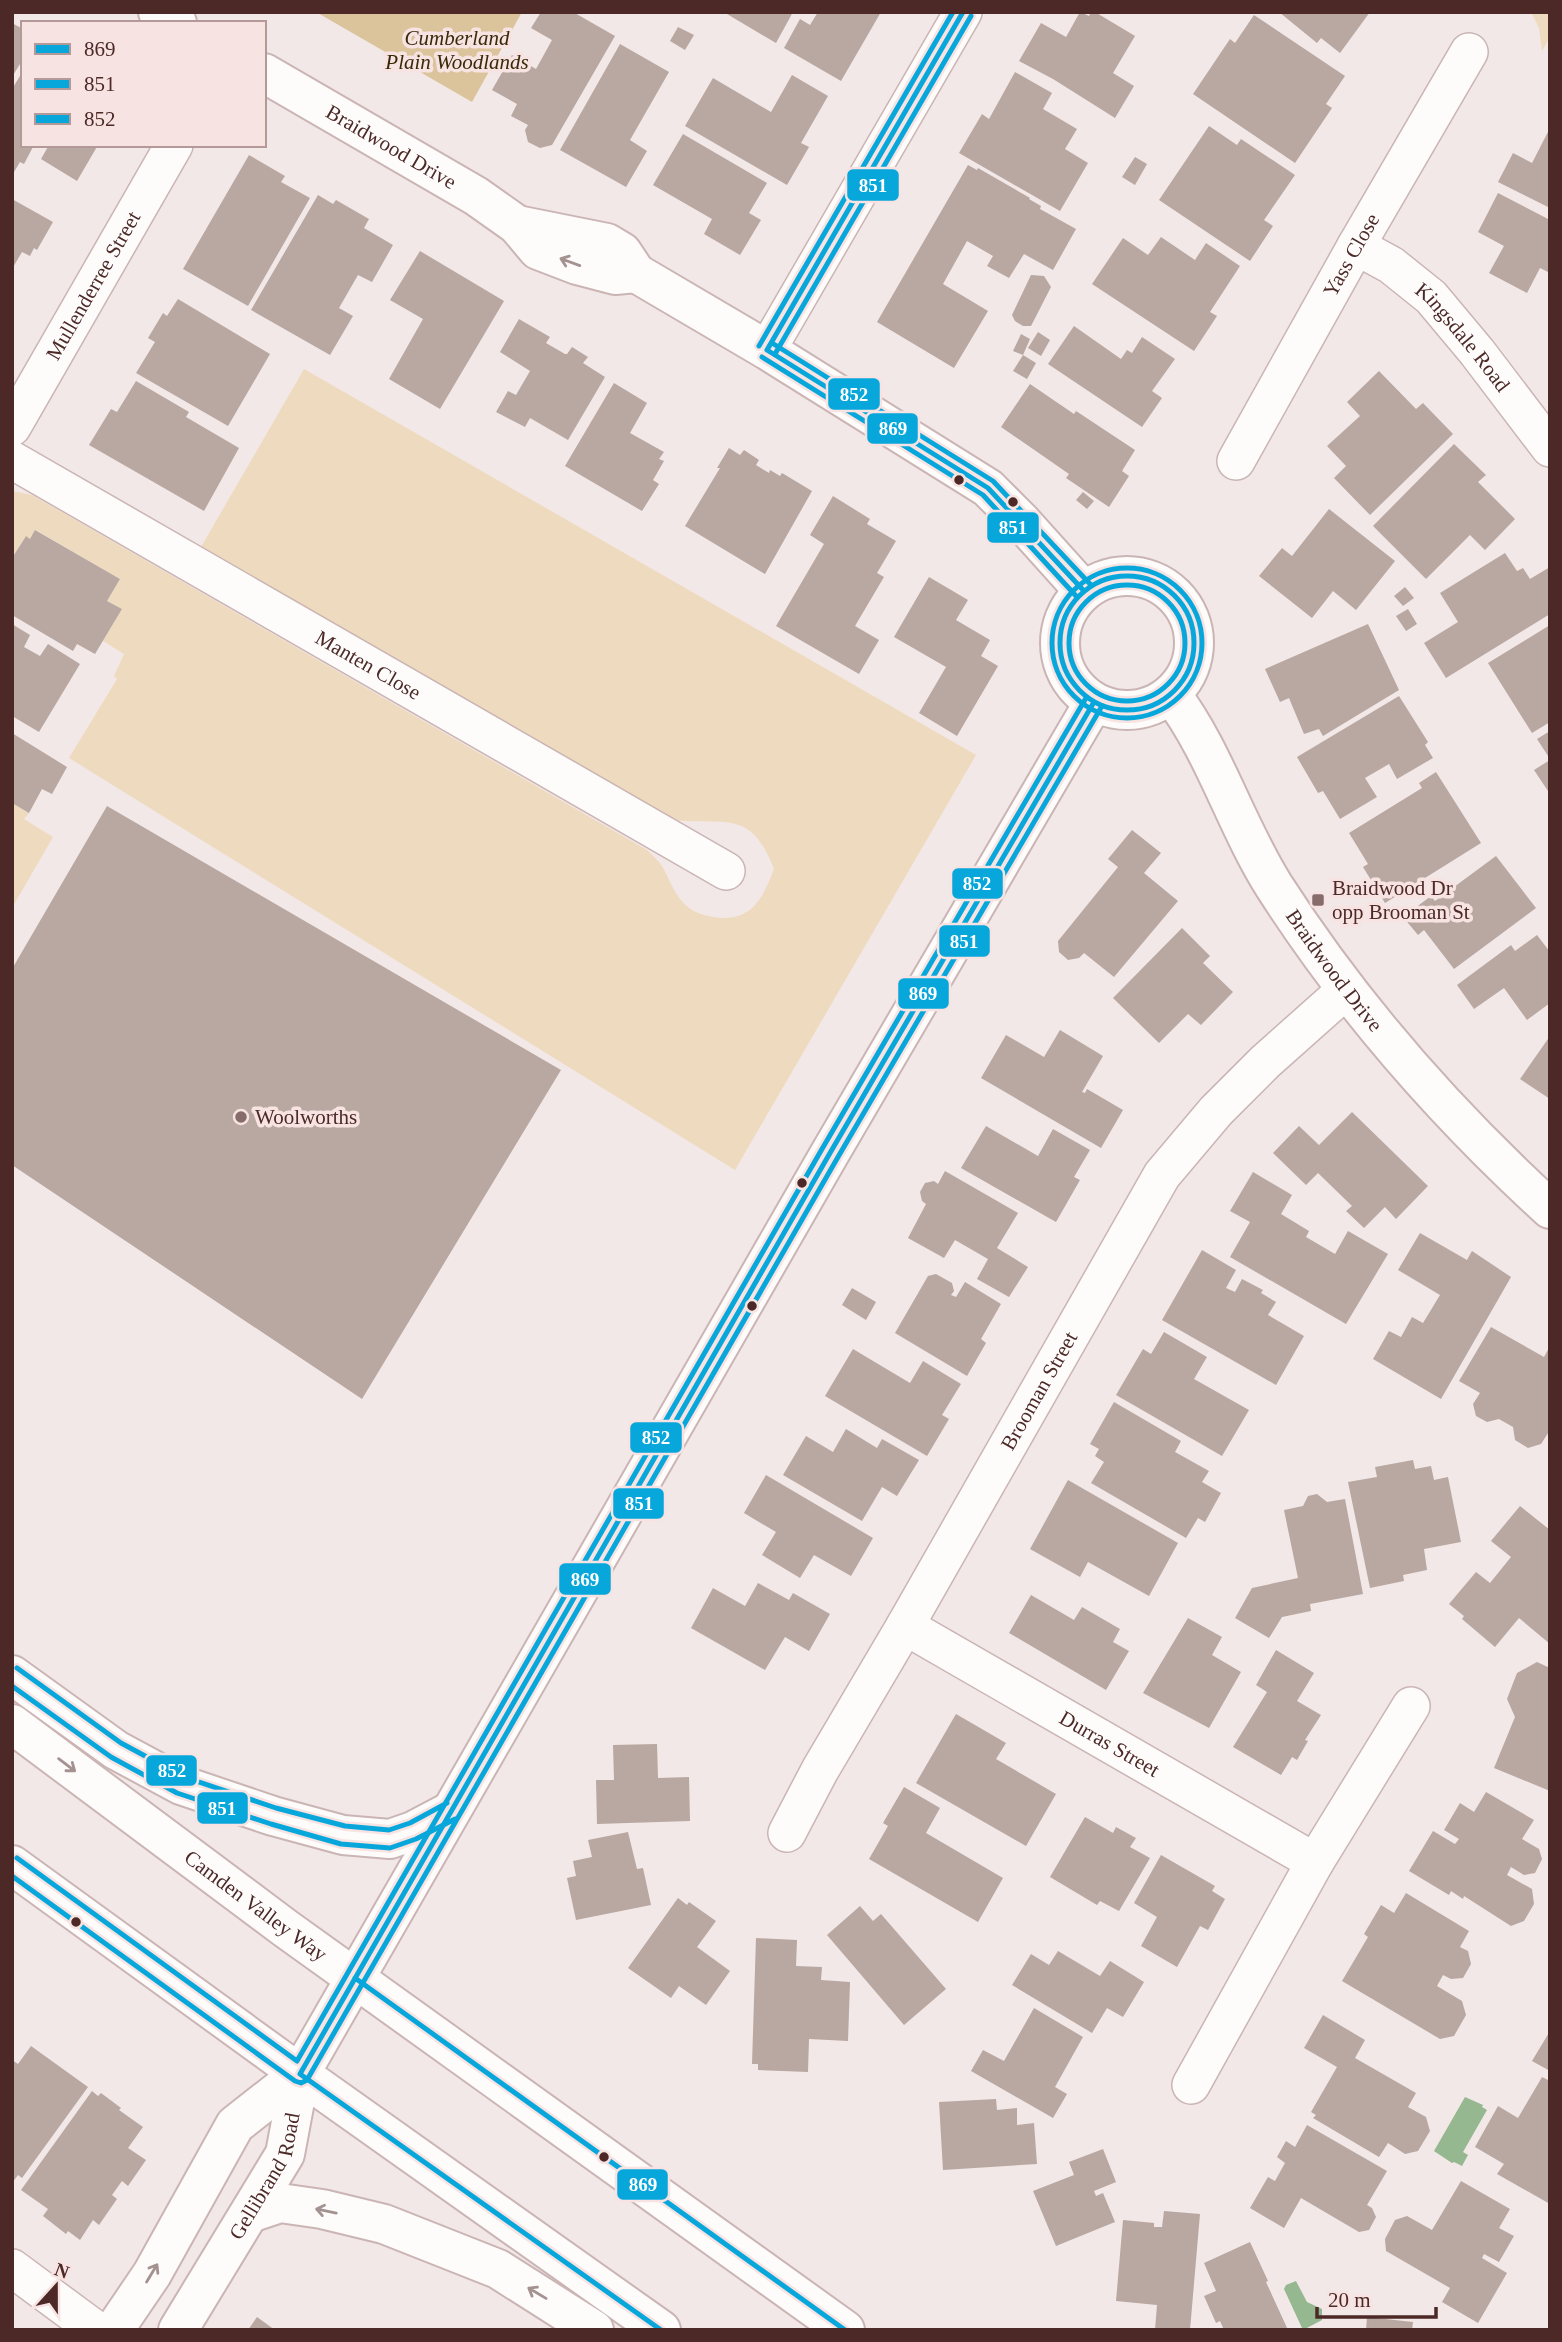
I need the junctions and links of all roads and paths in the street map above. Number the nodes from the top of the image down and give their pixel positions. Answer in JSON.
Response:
{"nodes":[{"id":1,"x":158,"y":12,"type":"edge"},
{"id":2,"x":963,"y":12,"type":"edge"},
{"id":3,"x":174,"y":21,"type":"edge"},
{"id":4,"x":1469,"y":52,"type":"dead end"},
{"id":5,"x":266,"y":74,"type":"edge"},
{"id":6,"x":173,"y":147,"type":"edge"},
{"id":7,"x":1356,"y":246,"type":"junction"},
{"id":8,"x":768,"y":349,"type":"junction"},
{"id":9,"x":12,"y":427,"type":"edge"},
{"id":10,"x":1550,"y":448,"type":"edge"},
{"id":11,"x":12,"y":460,"type":"edge"},
{"id":12,"x":1236,"y":461,"type":"dead end"},
{"id":13,"x":1084,"y":591,"type":"junction"},
{"id":14,"x":1171,"y":694,"type":"junction"},
{"id":15,"x":1094,"y":702,"type":"junction"},
{"id":16,"x":726,"y":870,"type":"dead end"},
{"id":17,"x":1347,"y":989,"type":"junction"},
{"id":18,"x":1550,"y":1209,"type":"edge"},
{"id":19,"x":905,"y":1626,"type":"junction"},
{"id":20,"x":12,"y":1675,"type":"edge"},
{"id":21,"x":1411,"y":1706,"type":"dead end"},
{"id":22,"x":12,"y":1724,"type":"edge"},
{"id":23,"x":451,"y":1811,"type":"junction"},
{"id":24,"x":787,"y":1833,"type":"dead end"},
{"id":25,"x":1315,"y":1862,"type":"junction"},
{"id":26,"x":12,"y":1865,"type":"edge"},
{"id":27,"x":355,"y":1978,"type":"junction"},
{"id":28,"x":300,"y":2074,"type":"junction"},
{"id":29,"x":1191,"y":2085,"type":"dead end"},
{"id":30,"x":250,"y":2213,"type":"junction"},
{"id":31,"x":12,"y":2268,"type":"edge"},
{"id":32,"x":96,"y":2330,"type":"edge"},
{"id":33,"x":114,"y":2330,"type":"edge"},
{"id":34,"x":178,"y":2330,"type":"edge"},
{"id":35,"x":594,"y":2330,"type":"edge"},
{"id":36,"x":661,"y":2330,"type":"edge"},
{"id":37,"x":845,"y":2330,"type":"edge"}],
"edges":[{"from":1,"to":3,"type":"street"},
{"from":2,"to":8,"type":"street"},
{"from":4,"to":7,"type":"street","name":"Yass Close"},
{"from":5,"to":8,"type":"street","name":"Braidwood Drive"},
{"from":6,"to":9,"type":"street","name":"Mullenderree Street"},
{"from":7,"to":10,"type":"street","name":"Kingsdale Road"},
{"from":7,"to":12,"type":"street","name":"Yass Close"},
{"from":8,"to":13,"type":"street","name":"Braidwood Drive"},
{"from":11,"to":16,"type":"street","name":"Manten Close"},
{"from":13,"to":14,"type":"street"},
{"from":13,"to":15,"type":"street"},
{"from":14,"to":15,"type":"street"},
{"from":14,"to":17,"type":"street","name":"Braidwood Drive"},
{"from":15,"to":23,"type":"street"},
{"from":17,"to":18,"type":"street","name":"Braidwood Drive"},
{"from":17,"to":19,"type":"street","name":"Brooman Street"},
{"from":19,"to":24,"type":"street","name":"Brooman Street"},
{"from":19,"to":25,"type":"street","name":"Durras Street"},
{"from":20,"to":23,"type":"street"},
{"from":21,"to":25,"type":"street"},
{"from":22,"to":27,"type":"street","name":"Camden Valley Way","one_way":true},
{"from":23,"to":27,"type":"street"},
{"from":25,"to":29,"type":"street"},
{"from":26,"to":28,"type":"street"},
{"from":27,"to":28,"type":"street"},
{"from":27,"to":37,"type":"street","name":"Camden Valley Way"},
{"from":28,"to":30,"type":"street","name":"Gellibrand Road"},
{"from":33,"to":28,"type":"street","name":"Gellibrand Road","one_way":true},
{"from":28,"to":36,"type":"street"},
{"from":30,"to":34,"type":"street","name":"Gellibrand Road"},
{"from":35,"to":30,"type":"street","one_way":true},
{"from":31,"to":32,"type":"street"}]}
